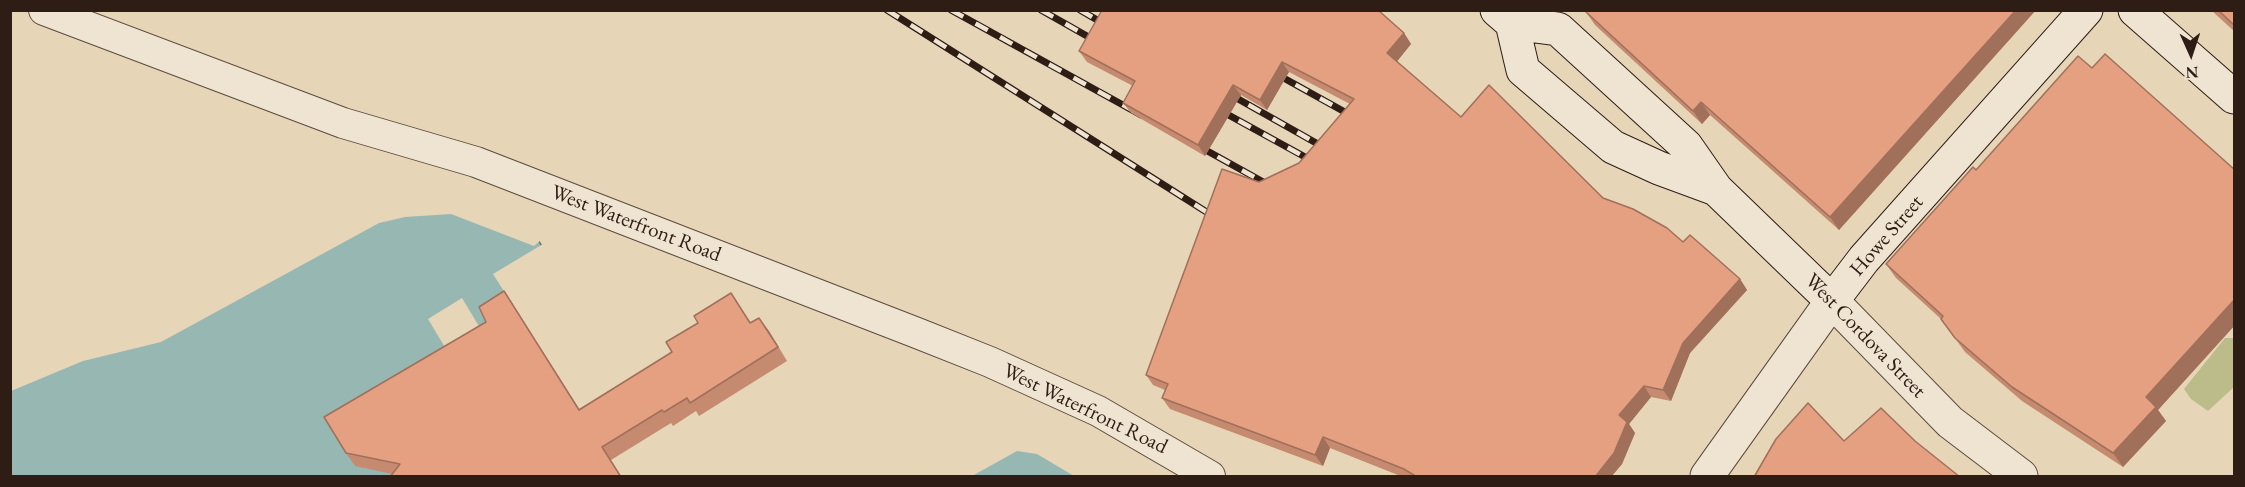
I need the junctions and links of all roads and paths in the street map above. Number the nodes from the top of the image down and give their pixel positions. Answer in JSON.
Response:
{"nodes":[{"id":1,"x":45,"y":10,"type":"edge"},
{"id":2,"x":2086,"y":10,"type":"edge"},
{"id":3,"x":2135,"y":10,"type":"edge"},
{"id":4,"x":1511,"y":15,"type":"edge"},
{"id":5,"x":2235,"y":97,"type":"edge"},
{"id":6,"x":1716,"y":189,"type":"junction"},
{"id":7,"x":1832,"y":301,"type":"junction"},
{"id":8,"x":1210,"y":477,"type":"edge"},
{"id":9,"x":1707,"y":477,"type":"edge"},
{"id":10,"x":2021,"y":477,"type":"edge"}],
"edges":[{"from":1,"to":8,"type":"street","name":"West Waterfront Road"},
{"from":2,"to":7,"type":"main road","name":"Howe Street"},
{"from":3,"to":5,"type":"main road"},
{"from":4,"to":6,"type":"main road","name":"West Cordova Street"},
{"from":4,"to":6,"type":"main road","name":"West Cordova Street"},
{"from":6,"to":7,"type":"main road","name":"West Cordova Street"},
{"from":7,"to":9,"type":"main road","name":"Howe Street"},
{"from":7,"to":10,"type":"main road","name":"West Cordova Street"}]}
